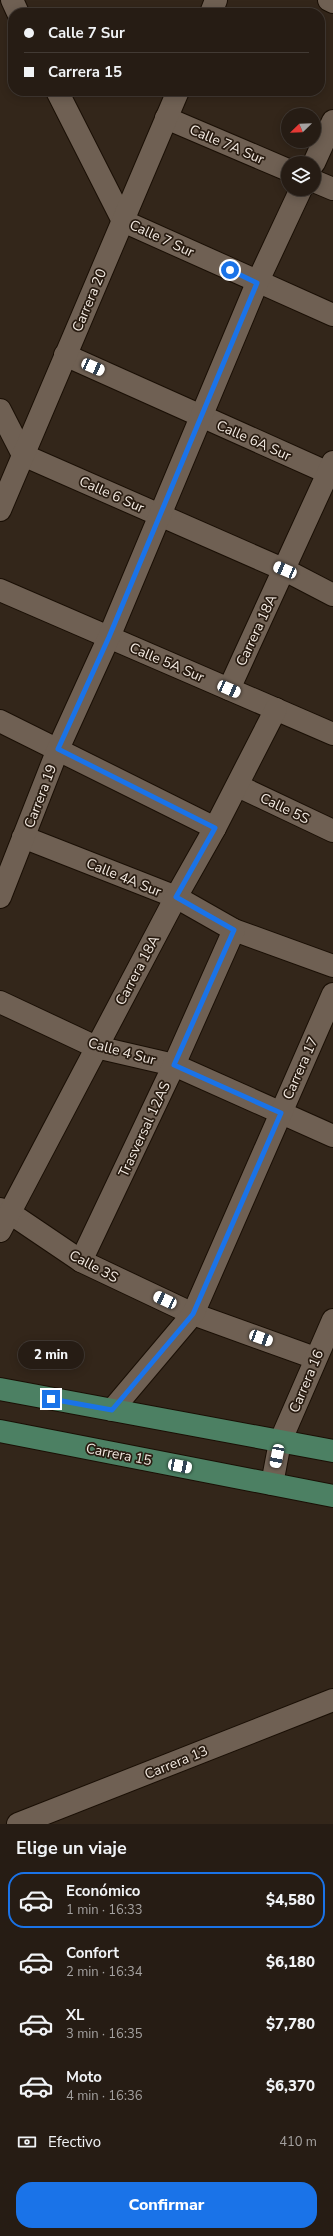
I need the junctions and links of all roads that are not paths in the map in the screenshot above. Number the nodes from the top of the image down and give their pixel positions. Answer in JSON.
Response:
{"nodes":[{"id":1,"x":329,"y":0,"type":"edge"},
{"id":2,"x":333,"y":2,"type":"edge"},
{"id":3,"x":61,"y":96,"type":"edge"},
{"id":4,"x":176,"y":96,"type":"edge"},
{"id":5,"x":166,"y":118,"type":"junction"},
{"id":6,"x":333,"y":122,"type":"edge"},
{"id":7,"x":317,"y":156,"type":"edge"},
{"id":8,"x":281,"y":167,"type":"edge"},
{"id":9,"x":321,"y":184,"type":"edge"},
{"id":10,"x":333,"y":189,"type":"edge"},
{"id":11,"x":299,"y":196,"type":"edge"},
{"id":12,"x":123,"y":220,"type":"junction"},
{"id":13,"x":257,"y":283,"type":"junction"},
{"id":14,"x":333,"y":315,"type":"edge"},
{"id":15,"x":65,"y":355,"type":"junction"},
{"id":16,"x":0,"y":410,"type":"edge"},
{"id":17,"x":202,"y":416,"type":"junction"},
{"id":18,"x":23,"y":455,"type":"junction"},
{"id":19,"x":331,"y":470,"type":"edge"},
{"id":20,"x":0,"y":510,"type":"edge"},
{"id":21,"x":160,"y":516,"type":"junction"},
{"id":22,"x":285,"y":570,"type":"junction"},
{"id":23,"x":0,"y":590,"type":"edge"},
{"id":24,"x":333,"y":596,"type":"edge"},
{"id":25,"x":109,"y":637,"type":"junction"},
{"id":26,"x":229,"y":689,"type":"junction"},
{"id":27,"x":276,"y":709,"type":"junction"},
{"id":28,"x":0,"y":721,"type":"edge"},
{"id":29,"x":333,"y":734,"type":"edge"},
{"id":30,"x":58,"y":749,"type":"junction"},
{"id":31,"x":238,"y":786,"type":"junction"},
{"id":32,"x":215,"y":828,"type":"junction"},
{"id":33,"x":333,"y":831,"type":"edge"},
{"id":34,"x":23,"y":837,"type":"junction"},
{"id":35,"x":6,"y":862,"type":"edge"},
{"id":36,"x":0,"y":897,"type":"edge"},
{"id":37,"x":176,"y":897,"type":"junction"},
{"id":38,"x":234,"y":930,"type":"junction"},
{"id":39,"x":333,"y":966,"type":"edge"},
{"id":40,"x":333,"y":994,"type":"edge"},
{"id":41,"x":0,"y":1002,"type":"edge"},
{"id":42,"x":96,"y":1047,"type":"junction"},
{"id":43,"x":174,"y":1065,"type":"junction"},
{"id":44,"x":281,"y":1113,"type":"junction"},
{"id":45,"x":333,"y":1136,"type":"edge"},
{"id":46,"x":3,"y":1218,"type":"edge"},
{"id":47,"x":81,"y":1261,"type":"junction"},
{"id":48,"x":193,"y":1314,"type":"junction"},
{"id":49,"x":333,"y":1320,"type":"edge"},
{"id":50,"x":315,"y":1358,"type":"junction"},
{"id":51,"x":0,"y":1389,"type":"edge"},
{"id":52,"x":112,"y":1410,"type":"junction"},
{"id":53,"x":0,"y":1430,"type":"edge"},
{"id":54,"x":280,"y":1442,"type":"junction"},
{"id":55,"x":333,"y":1451,"type":"edge"},
{"id":56,"x":272,"y":1484,"type":"junction"},
{"id":57,"x":333,"y":1496,"type":"edge"},
{"id":58,"x":333,"y":1700,"type":"edge"},
{"id":59,"x":40,"y":1820,"type":"edge"},
{"id":60,"x":18,"y":1824,"type":"edge"}],
"edges":[{"from":1,"to":2,"type":"street"},
{"from":3,"to":12,"type":"street","name":"Calle 7 Sur"},
{"from":4,"to":5,"type":"street","name":"Carrera 20"},
{"from":5,"to":8,"type":"street","name":"Calle 7A Sur"},
{"from":5,"to":12,"type":"street","name":"Carrera 20"},
{"from":6,"to":7,"type":"street"},
{"from":9,"to":10,"type":"street"},
{"from":11,"to":13,"type":"street","name":"Carrera 19"},
{"from":12,"to":13,"type":"street","name":"Calle 7 Sur"},
{"from":12,"to":15,"type":"street","name":"Carrera 20"},
{"from":13,"to":14,"type":"street","name":"Calle 7 Sur"},
{"from":13,"to":17,"type":"street","name":"Carrera 19"},
{"from":15,"to":17,"type":"street","name":"Calle 6A Sur"},
{"from":15,"to":18,"type":"street","name":"Carrera 20"},
{"from":16,"to":18,"type":"street"},
{"from":17,"to":19,"type":"street","name":"Calle 6A Sur"},
{"from":17,"to":21,"type":"street","name":"Carrera 19"},
{"from":18,"to":20,"type":"street","name":"Carrera 20"},
{"from":18,"to":21,"type":"street","name":"Calle 6 Sur"},
{"from":19,"to":22,"type":"street","name":"Carrera 18A"},
{"from":21,"to":22,"type":"street","name":"Calle 6 Sur"},
{"from":21,"to":25,"type":"street","name":"Carrera 19"},
{"from":22,"to":24,"type":"street","name":"Calle 6 Sur"},
{"from":22,"to":26,"type":"street","name":"Carrera 18A"},
{"from":23,"to":25,"type":"street","name":"Calle 5A Sur"},
{"from":25,"to":26,"type":"street","name":"Calle 5A Sur"},
{"from":25,"to":30,"type":"street","name":"Carrera 19"},
{"from":26,"to":27,"type":"street","name":"Calle 5A Sur"},
{"from":27,"to":29,"type":"street","name":"Calle 5A Sur"},
{"from":27,"to":31,"type":"street","name":"Carrera 18A"},
{"from":28,"to":30,"type":"street"},
{"from":30,"to":32,"type":"street"},
{"from":30,"to":34,"type":"street","name":"Carrera 19"},
{"from":31,"to":32,"type":"street","name":"Carrera 18A"},
{"from":31,"to":33,"type":"street","name":"Calle 5S"},
{"from":32,"to":37,"type":"street","name":"Carrera 18A"},
{"from":34,"to":35,"type":"street","name":"Carrera 19"},
{"from":34,"to":37,"type":"street","name":"Calle 4A Sur"},
{"from":35,"to":36,"type":"street","name":"Carrera 19"},
{"from":37,"to":38,"type":"street","name":"Calle 4A Sur"},
{"from":37,"to":42,"type":"street","name":"Carrera 18A"},
{"from":38,"to":39,"type":"street","name":"Calle 4A Sur"},
{"from":38,"to":43,"type":"street","name":"Trasversal 12AS"},
{"from":40,"to":44,"type":"street","name":"Carrera 17"},
{"from":41,"to":42,"type":"street","name":"Calle 4 Sur"},
{"from":42,"to":43,"type":"street","name":"Calle 4 Sur"},
{"from":42,"to":46,"type":"street","name":"Carrera 18A"},
{"from":43,"to":44,"type":"street","name":"Calle 4 Sur"},
{"from":43,"to":47,"type":"street","name":"Trasversal 12AS"},
{"from":44,"to":45,"type":"street","name":"Calle 4 Sur"},
{"from":44,"to":48,"type":"street","name":"Carrera 17"},
{"from":46,"to":47,"type":"street","name":"Calle 3S"},
{"from":47,"to":48,"type":"street","name":"Calle 3S"},
{"from":48,"to":50,"type":"street","name":"Calle 3S"},
{"from":48,"to":52,"type":"street","name":"Carrera 17"},
{"from":49,"to":50,"type":"street","name":"Carrera 16"},
{"from":50,"to":54,"type":"street","name":"Carrera 16"},
{"from":51,"to":52,"type":"main road"},
{"from":52,"to":54,"type":"main road"},
{"from":53,"to":56,"type":"main road","name":"Carrera 15"},
{"from":54,"to":55,"type":"main road"},
{"from":54,"to":56,"type":"street","name":"Carrera 16"},
{"from":56,"to":57,"type":"main road","name":"Carrera 15"},
{"from":58,"to":59,"type":"street","name":"Carrera 13"},
{"from":59,"to":60,"type":"street","name":"Carrera 13"}]}
